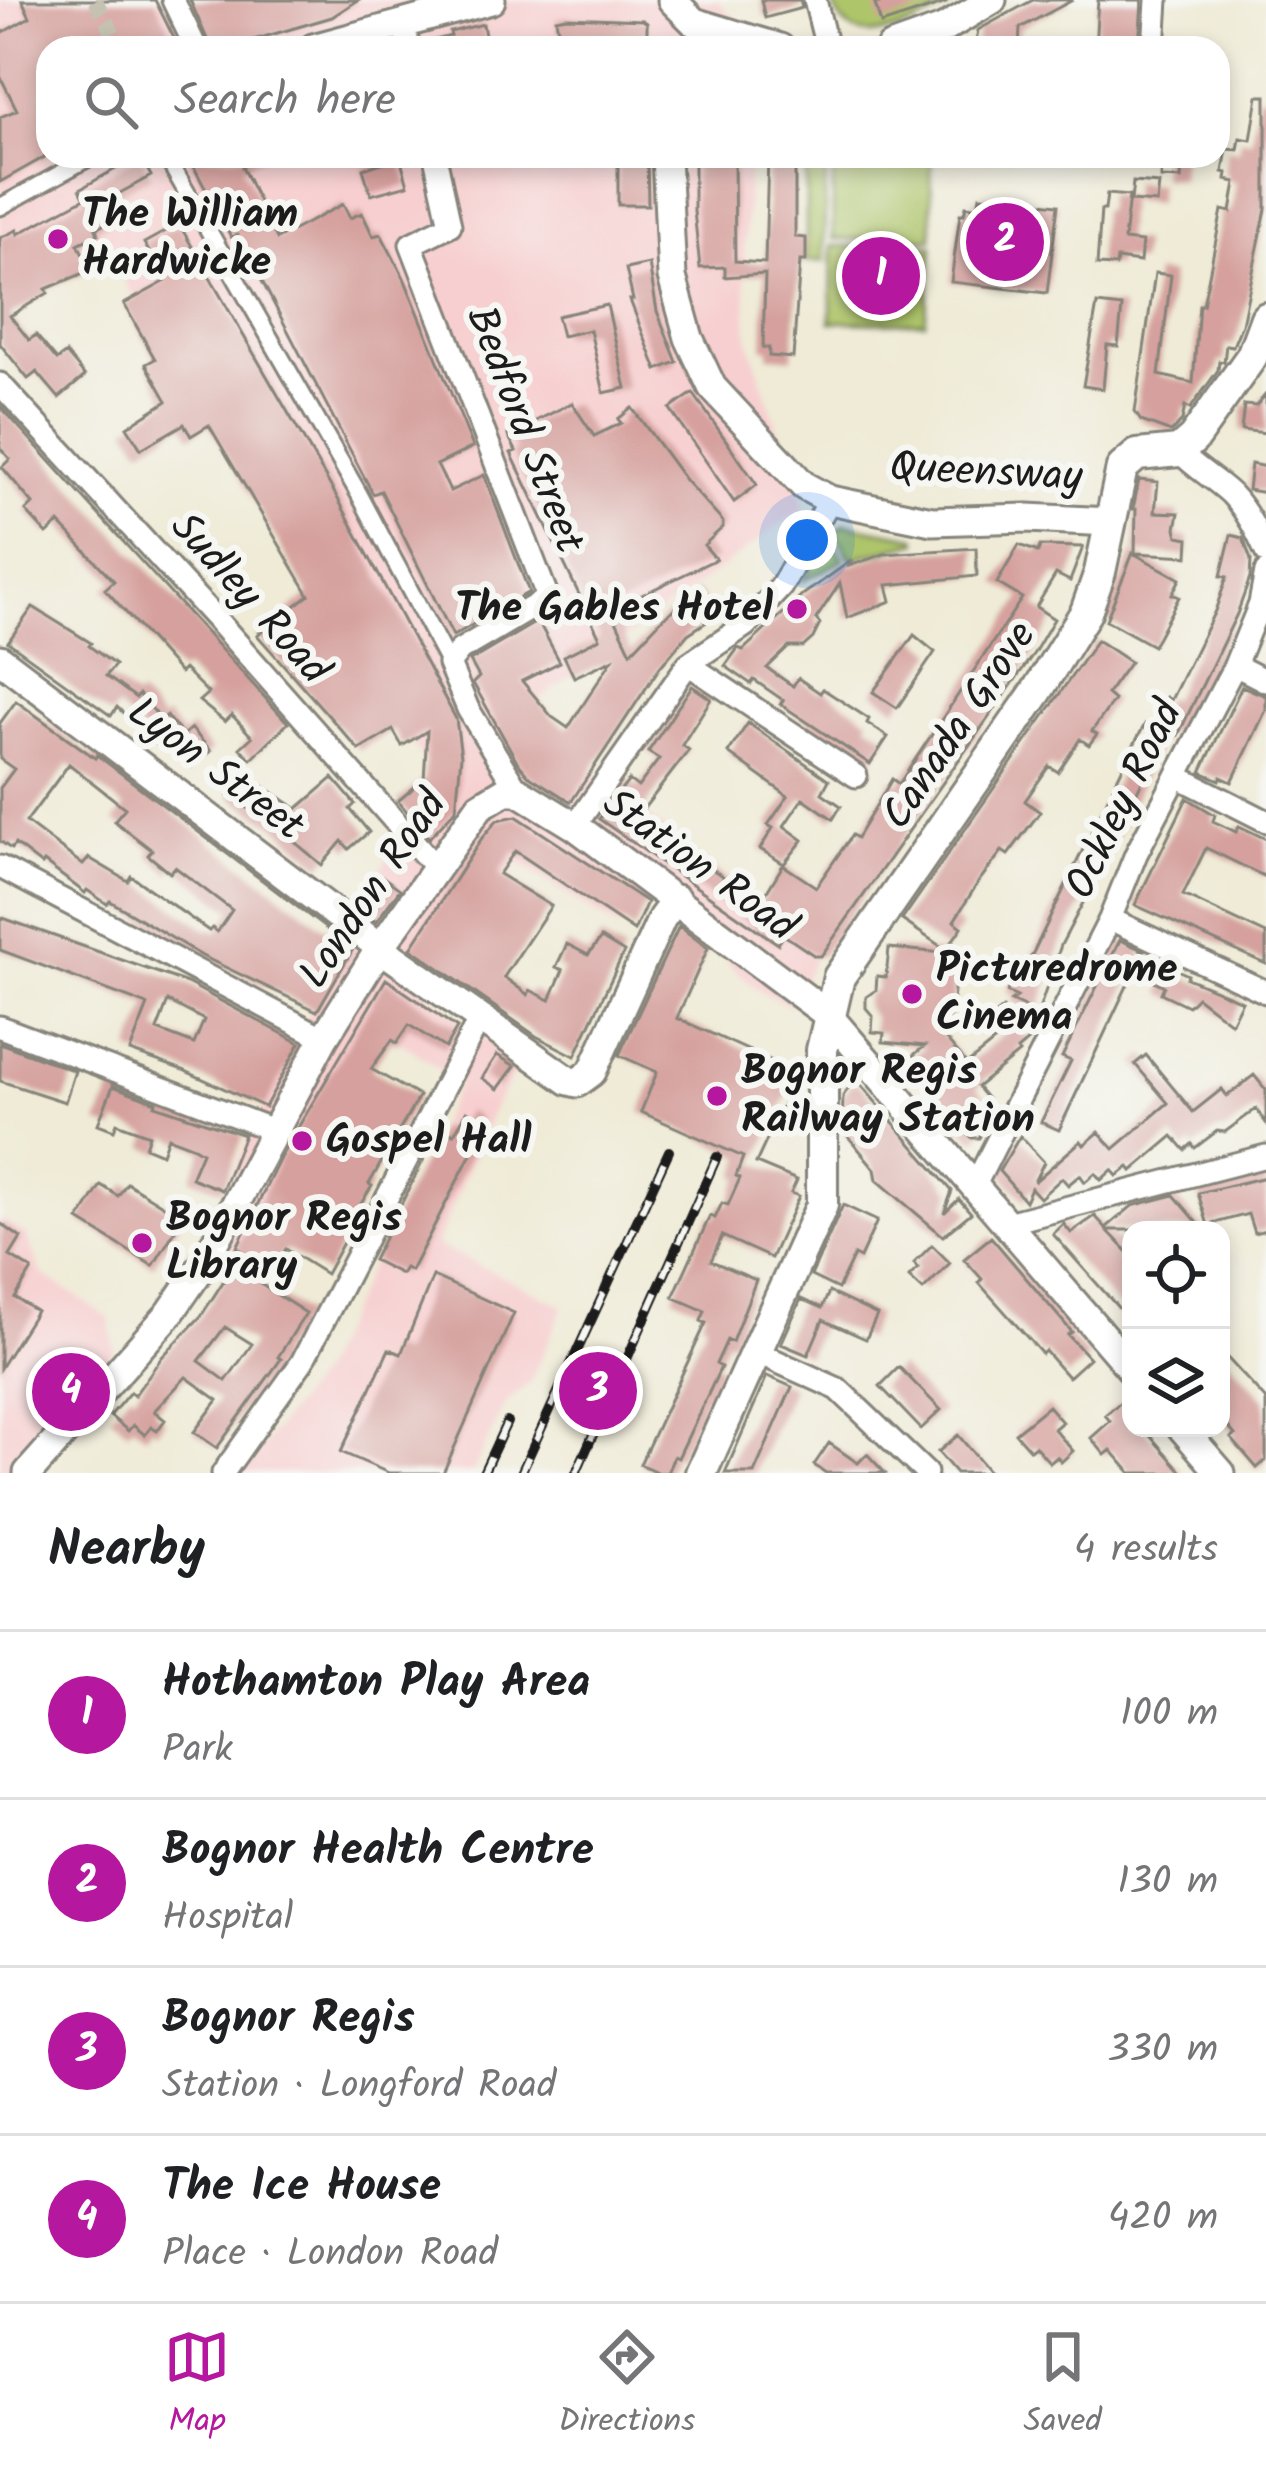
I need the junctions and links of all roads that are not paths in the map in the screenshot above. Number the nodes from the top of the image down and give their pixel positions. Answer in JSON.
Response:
{"nodes":[{"id":1,"x":173,"y":0,"type":"edge"},
{"id":2,"x":491,"y":0,"type":"edge"},
{"id":3,"x":672,"y":0,"type":"edge"},
{"id":4,"x":815,"y":0,"type":"edge"},
{"id":5,"x":992,"y":0,"type":"edge"},
{"id":6,"x":1157,"y":0,"type":"edge"},
{"id":7,"x":406,"y":35,"type":"edge"},
{"id":8,"x":689,"y":35,"type":"edge"},
{"id":9,"x":190,"y":36,"type":"edge"},
{"id":10,"x":824,"y":36,"type":"edge"},
{"id":11,"x":923,"y":36,"type":"edge"},
{"id":12,"x":1155,"y":36,"type":"edge"},
{"id":13,"x":70,"y":168,"type":"edge"},
{"id":14,"x":173,"y":168,"type":"edge"},
{"id":15,"x":438,"y":168,"type":"edge"},
{"id":16,"x":667,"y":168,"type":"edge"},
{"id":17,"x":0,"y":207,"type":"edge"},
{"id":18,"x":1266,"y":318,"type":"edge"},
{"id":19,"x":1259,"y":357,"type":"edge"},
{"id":20,"x":0,"y":384,"type":"edge"},
{"id":21,"x":1179,"y":451,"type":"junction"},
{"id":22,"x":830,"y":500,"type":"junction"},
{"id":23,"x":1111,"y":522,"type":"junction"},
{"id":24,"x":1266,"y":553,"type":"edge"},
{"id":25,"x":1266,"y":572,"type":"edge"},
{"id":26,"x":0,"y":659,"type":"edge"},
{"id":27,"x":448,"y":664,"type":"junction"},
{"id":28,"x":688,"y":664,"type":"junction"},
{"id":29,"x":1235,"y":665,"type":"junction"},
{"id":30,"x":1266,"y":681,"type":"edge"},
{"id":31,"x":856,"y":776,"type":"dead end"},
{"id":32,"x":1179,"y":777,"type":"junction"},
{"id":33,"x":518,"y":790,"type":"junction"},
{"id":34,"x":1266,"y":821,"type":"edge"},
{"id":35,"x":575,"y":826,"type":"junction"},
{"id":36,"x":0,"y":867,"type":"edge"},
{"id":37,"x":437,"y":869,"type":"junction"},
{"id":38,"x":676,"y":899,"type":"junction"},
{"id":39,"x":1111,"y":919,"type":"junction"},
{"id":40,"x":380,"y":948,"type":"junction"},
{"id":41,"x":1266,"y":992,"type":"edge"},
{"id":42,"x":827,"y":1014,"type":"junction"},
{"id":43,"x":478,"y":1021,"type":"junction"},
{"id":44,"x":0,"y":1027,"type":"edge"},
{"id":45,"x":324,"y":1038,"type":"junction"},
{"id":46,"x":273,"y":1130,"type":"junction"},
{"id":47,"x":1266,"y":1156,"type":"edge"},
{"id":48,"x":975,"y":1185,"type":"junction"},
{"id":49,"x":1006,"y":1223,"type":"junction"},
{"id":50,"x":756,"y":1352,"type":"junction"},
{"id":51,"x":1122,"y":1358,"type":"edge"},
{"id":52,"x":1190,"y":1437,"type":"edge"},
{"id":53,"x":28,"y":1473,"type":"edge"},
{"id":54,"x":223,"y":1473,"type":"edge"},
{"id":55,"x":701,"y":1473,"type":"edge"},
{"id":56,"x":926,"y":1473,"type":"edge"},
{"id":57,"x":1221,"y":1473,"type":"edge"}],
"edges":[{"from":1,"to":9,"type":"street"},
{"from":2,"to":7,"type":"street"},
{"from":3,"to":8,"type":"street"},
{"from":4,"to":10,"type":"street"},
{"from":5,"to":11,"type":"street"},
{"from":6,"to":12,"type":"street"},
{"from":13,"to":17,"type":"street"},
{"from":14,"to":27,"type":"street","name":"London Road"},
{"from":15,"to":27,"type":"street","name":"Bedford Street"},
{"from":16,"to":22,"type":"street","name":"Queensway"},
{"from":18,"to":19,"type":"main road"},
{"from":19,"to":21,"type":"main road"},
{"from":20,"to":37,"type":"street","name":"Sudley Road"},
{"from":21,"to":23,"type":"main road","name":"Canada Grove"},
{"from":21,"to":24,"type":"street"},
{"from":22,"to":23,"type":"street","name":"Queensway"},
{"from":22,"to":28,"type":"street"},
{"from":23,"to":42,"type":"main road","name":"Canada Grove"},
{"from":25,"to":29,"type":"street","name":"Ockley Road"},
{"from":26,"to":40,"type":"street","name":"Lyon Street"},
{"from":27,"to":33,"type":"street","name":"London Road"},
{"from":28,"to":31,"type":"street"},
{"from":28,"to":35,"type":"street"},
{"from":29,"to":30,"type":"street"},
{"from":29,"to":32,"type":"street","name":"Ockley Road"},
{"from":32,"to":34,"type":"street"},
{"from":32,"to":39,"type":"street","name":"Ockley Road"},
{"from":33,"to":35,"type":"street","name":"Station Road"},
{"from":33,"to":37,"type":"street","name":"London Road"},
{"from":35,"to":38,"type":"street","name":"Station Road"},
{"from":36,"to":45,"type":"street"},
{"from":37,"to":40,"type":"street","name":"London Road"},
{"from":38,"to":42,"type":"street","name":"Station Road"},
{"from":38,"to":43,"type":"street","name":"Lyon Street"},
{"from":39,"to":41,"type":"street"},
{"from":39,"to":48,"type":"street","name":"Ockley Road"},
{"from":40,"to":43,"type":"street","name":"Lyon Street"},
{"from":40,"to":45,"type":"street","name":"London Road"},
{"from":42,"to":48,"type":"street","name":"Station Road"},
{"from":42,"to":50,"type":"main road","name":"Canada Grove"},
{"from":43,"to":54,"type":"street"},
{"from":44,"to":46,"type":"street"},
{"from":45,"to":46,"type":"street","name":"London Road"},
{"from":46,"to":53,"type":"street","name":"London Road"},
{"from":47,"to":49,"type":"street"},
{"from":48,"to":49,"type":"street","name":"Station Road"},
{"from":49,"to":51,"type":"street","name":"Station Road"},
{"from":50,"to":55,"type":"main road","name":"Canada Grove"},
{"from":50,"to":56,"type":"street"},
{"from":52,"to":57,"type":"street"}]}
